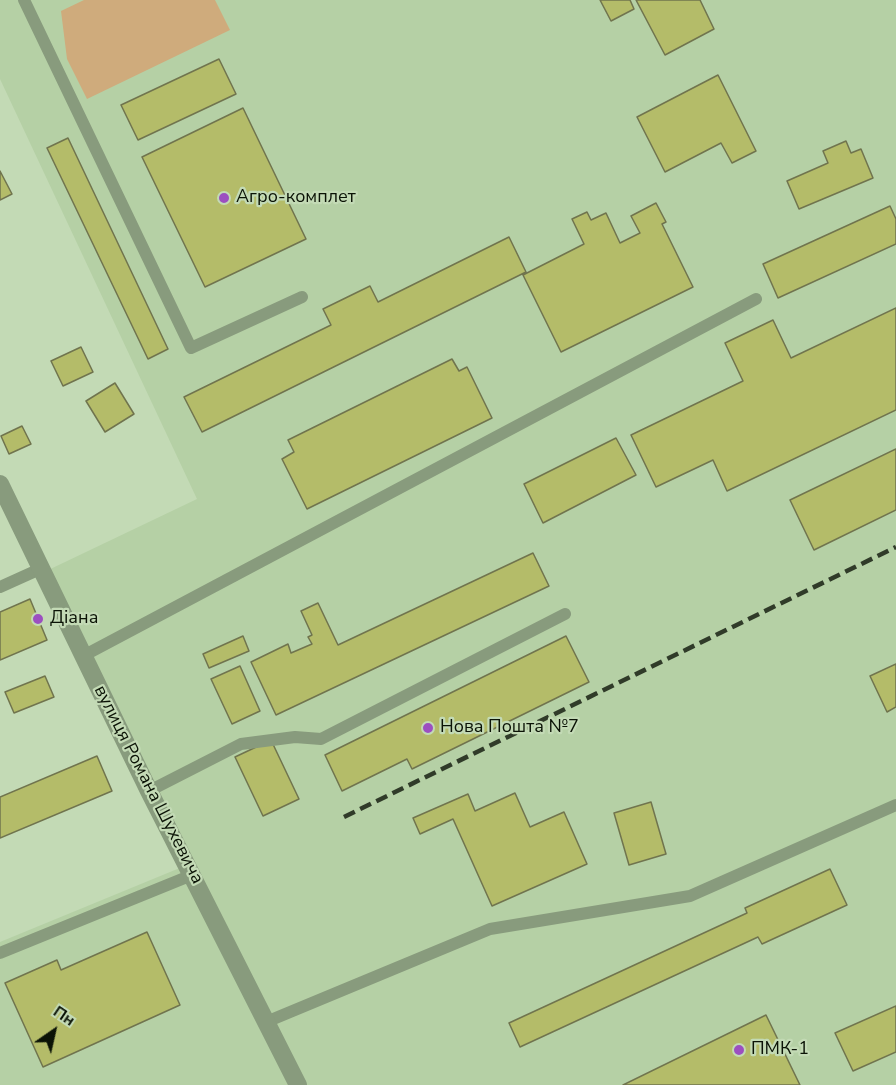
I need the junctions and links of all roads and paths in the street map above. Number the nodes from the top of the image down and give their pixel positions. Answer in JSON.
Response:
{"nodes":[{"id":1,"x":24,"y":0,"type":"edge"},
{"id":2,"x":302,"y":297,"type":"dead end"},
{"id":3,"x":756,"y":299,"type":"dead end"},
{"id":4,"x":0,"y":484,"type":"edge"},
{"id":5,"x":40,"y":569,"type":"junction"},
{"id":6,"x":0,"y":587,"type":"edge"},
{"id":7,"x":565,"y":614,"type":"dead end"},
{"id":8,"x":83,"y":656,"type":"junction"},
{"id":9,"x":149,"y":791,"type":"junction"},
{"id":10,"x":896,"y":805,"type":"edge"},
{"id":11,"x":192,"y":875,"type":"junction"},
{"id":12,"x":0,"y":953,"type":"edge"},
{"id":13,"x":266,"y":1022,"type":"junction"},
{"id":14,"x":298,"y":1085,"type":"edge"}],
"edges":[{"from":1,"to":2,"type":"lane"},
{"from":3,"to":8,"type":"lane"},
{"from":4,"to":5,"type":"street","name":"вулиця Романа Шухевича"},
{"from":5,"to":6,"type":"lane"},
{"from":5,"to":8,"type":"street","name":"вулиця Романа Шухевича"},
{"from":7,"to":9,"type":"lane"},
{"from":8,"to":9,"type":"street","name":"вулиця Романа Шухевича"},
{"from":9,"to":11,"type":"street","name":"вулиця Романа Шухевича"},
{"from":10,"to":13,"type":"lane"},
{"from":11,"to":12,"type":"lane"},
{"from":11,"to":13,"type":"street","name":"вулиця Романа Шухевича"},
{"from":13,"to":14,"type":"street","name":"вулиця Романа Шухевича"}]}
